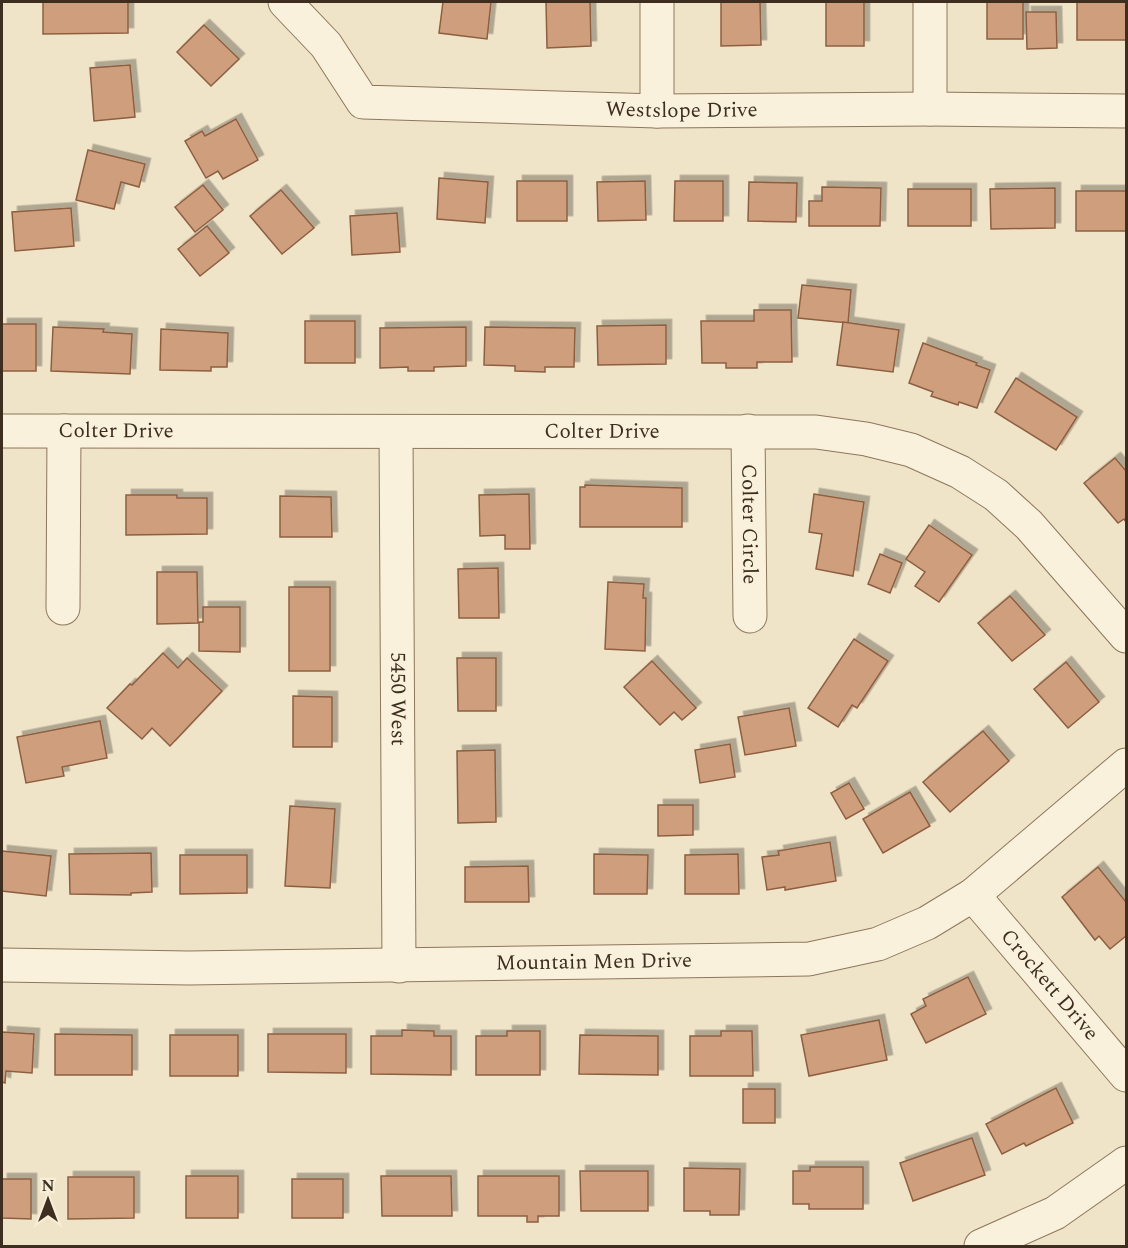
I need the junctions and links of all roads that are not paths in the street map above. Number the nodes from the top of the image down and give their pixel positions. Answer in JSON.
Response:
{"nodes":[{"id":1,"x":285,"y":2,"type":"edge"},
{"id":2,"x":657,"y":2,"type":"edge"},
{"id":3,"x":930,"y":2,"type":"edge"},
{"id":4,"x":930,"y":109,"type":"junction"},
{"id":5,"x":657,"y":111,"type":"junction"},
{"id":6,"x":1126,"y":111,"type":"edge"},
{"id":7,"x":2,"y":431,"type":"edge"},
{"id":8,"x":64,"y":431,"type":"junction"},
{"id":9,"x":748,"y":431,"type":"junction"},
{"id":10,"x":396,"y":432,"type":"junction"},
{"id":11,"x":63,"y":608,"type":"dead end"},
{"id":12,"x":750,"y":616,"type":"dead end"},
{"id":13,"x":1126,"y":636,"type":"edge"},
{"id":14,"x":1126,"y":765,"type":"edge"},
{"id":15,"x":973,"y":895,"type":"junction"},
{"id":16,"x":2,"y":965,"type":"edge"},
{"id":17,"x":399,"y":966,"type":"junction"},
{"id":18,"x":1126,"y":1075,"type":"edge"},
{"id":19,"x":1126,"y":1163,"type":"edge"},
{"id":20,"x":981,"y":1246,"type":"edge"}],
"edges":[{"from":1,"to":5,"type":"street","name":"Westslope Drive"},
{"from":2,"to":5,"type":"street"},
{"from":3,"to":4,"type":"street"},
{"from":4,"to":5,"type":"street","name":"Westslope Drive"},
{"from":4,"to":6,"type":"street","name":"Westslope Drive"},
{"from":7,"to":8,"type":"street","name":"Colter Drive"},
{"from":8,"to":10,"type":"street","name":"Colter Drive"},
{"from":8,"to":11,"type":"street"},
{"from":9,"to":10,"type":"street","name":"Colter Drive"},
{"from":9,"to":12,"type":"street","name":"Colter Circle"},
{"from":9,"to":13,"type":"street","name":"Colter Drive"},
{"from":10,"to":17,"type":"street","name":"5450 West"},
{"from":14,"to":15,"type":"street","name":"Mountain Men Drive"},
{"from":15,"to":17,"type":"street","name":"Mountain Men Drive"},
{"from":15,"to":18,"type":"street","name":"Crockett Drive"},
{"from":16,"to":17,"type":"street","name":"Mountain Men Drive"},
{"from":19,"to":20,"type":"street"}]}
